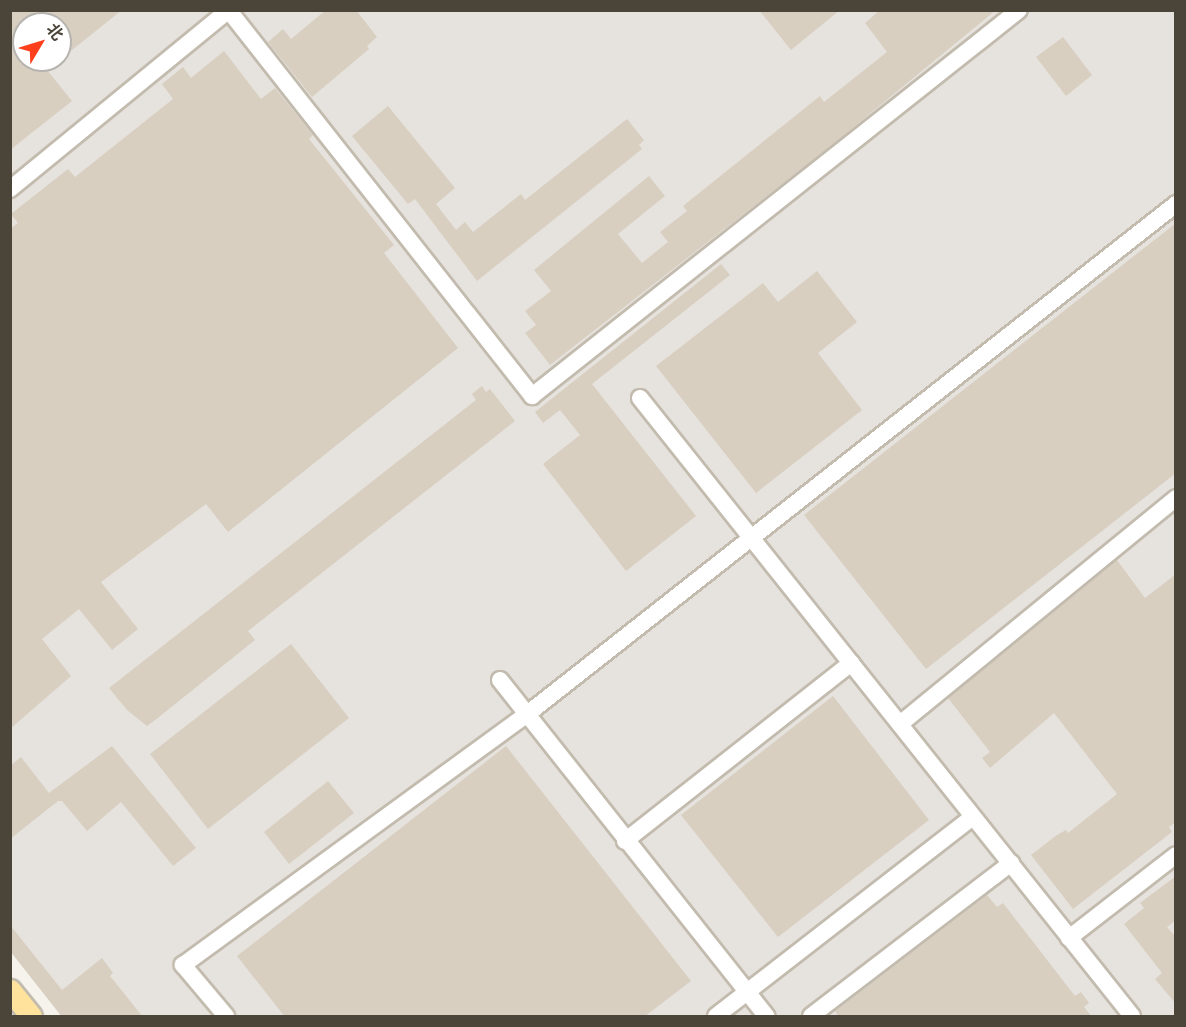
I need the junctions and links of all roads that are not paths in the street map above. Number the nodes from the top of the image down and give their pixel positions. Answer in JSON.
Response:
{"nodes":[{"id":1,"x":1019,"y":10,"type":"edge"},
{"id":2,"x":229,"y":11,"type":"edge"},
{"id":3,"x":10,"y":189,"type":"edge"},
{"id":4,"x":1176,"y":204,"type":"edge"},
{"id":5,"x":640,"y":398,"type":"dead end"},
{"id":6,"x":1176,"y":498,"type":"edge"},
{"id":7,"x":753,"y":537,"type":"junction"},
{"id":8,"x":851,"y":663,"type":"junction"},
{"id":9,"x":500,"y":680,"type":"dead end"},
{"id":10,"x":526,"y":715,"type":"junction"},
{"id":11,"x":900,"y":723,"type":"junction"},
{"id":12,"x":973,"y":817,"type":"junction"},
{"id":13,"x":625,"y":841,"type":"junction"},
{"id":14,"x":1176,"y":855,"type":"edge"},
{"id":15,"x":1011,"y":863,"type":"junction"},
{"id":16,"x":1069,"y":938,"type":"junction"},
{"id":17,"x":10,"y":990,"type":"edge"},
{"id":18,"x":747,"y":993,"type":"junction"},
{"id":19,"x":31,"y":1017,"type":"edge"},
{"id":20,"x":226,"y":1017,"type":"edge"},
{"id":21,"x":716,"y":1017,"type":"edge"},
{"id":22,"x":766,"y":1017,"type":"edge"},
{"id":23,"x":811,"y":1017,"type":"edge"},
{"id":24,"x":1131,"y":1017,"type":"edge"}],
"edges":[{"from":1,"to":2,"type":"street"},
{"from":2,"to":3,"type":"street"},
{"from":4,"to":7,"type":"street"},
{"from":5,"to":7,"type":"street"},
{"from":6,"to":11,"type":"street"},
{"from":7,"to":8,"type":"street"},
{"from":7,"to":10,"type":"street"},
{"from":8,"to":11,"type":"street"},
{"from":8,"to":13,"type":"street"},
{"from":9,"to":10,"type":"street"},
{"from":10,"to":13,"type":"street"},
{"from":10,"to":20,"type":"street"},
{"from":11,"to":12,"type":"street"},
{"from":12,"to":15,"type":"street"},
{"from":12,"to":18,"type":"street"},
{"from":13,"to":18,"type":"street"},
{"from":14,"to":16,"type":"street"},
{"from":15,"to":16,"type":"street"},
{"from":15,"to":23,"type":"street"},
{"from":16,"to":24,"type":"street"},
{"from":17,"to":19,"type":"main road"},
{"from":18,"to":21,"type":"street"},
{"from":18,"to":22,"type":"street"}]}
